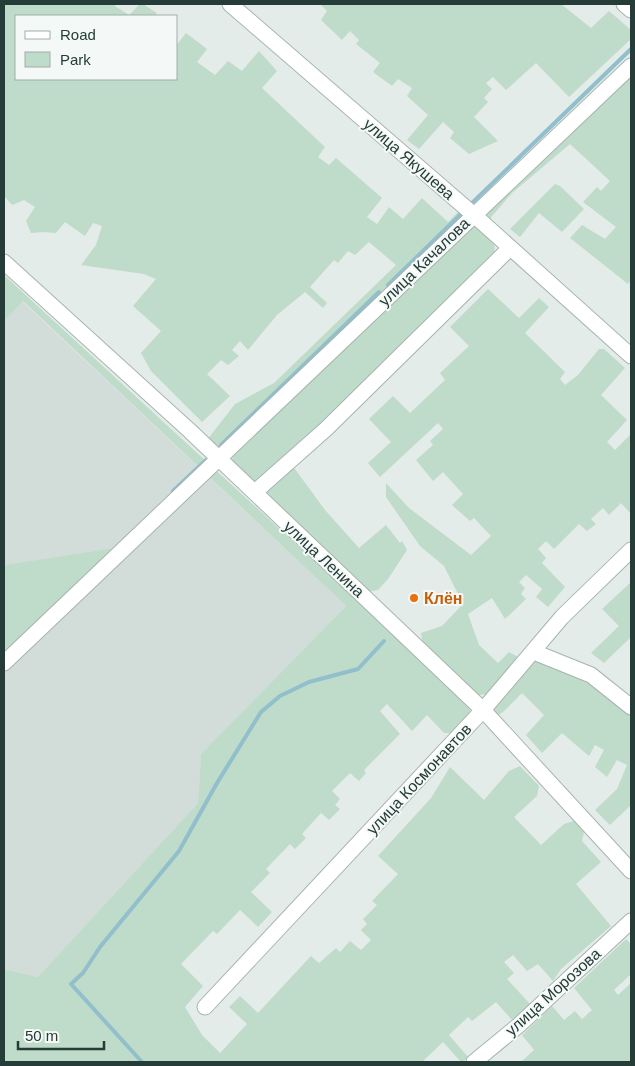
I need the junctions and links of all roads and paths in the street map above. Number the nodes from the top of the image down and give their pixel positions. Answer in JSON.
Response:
{"nodes":[{"id":1,"x":230,"y":4,"type":"edge"},
{"id":2,"x":624,"y":4,"type":"edge"},
{"id":3,"x":631,"y":10,"type":"edge"},
{"id":4,"x":631,"y":66,"type":"edge"},
{"id":5,"x":474,"y":214,"type":"junction"},
{"id":6,"x":510,"y":248,"type":"junction"},
{"id":7,"x":4,"y":262,"type":"edge"},
{"id":8,"x":631,"y":356,"type":"edge"},
{"id":9,"x":219,"y":459,"type":"junction"},
{"id":10,"x":255,"y":492,"type":"junction"},
{"id":11,"x":631,"y":550,"type":"edge"},
{"id":12,"x":534,"y":652,"type":"junction"},
{"id":13,"x":4,"y":664,"type":"edge"},
{"id":14,"x":631,"y":707,"type":"edge"},
{"id":15,"x":483,"y":710,"type":"junction"},
{"id":16,"x":631,"y":871,"type":"edge"},
{"id":17,"x":631,"y":921,"type":"edge"},
{"id":18,"x":206,"y":1007,"type":"dead end"},
{"id":19,"x":474,"y":1062,"type":"edge"}],
"edges":[{"from":1,"to":5,"type":"street","name":"улица Якушева"},
{"from":2,"to":3,"type":"street"},
{"from":4,"to":5,"type":"street","name":"улица Качалова"},
{"from":5,"to":6,"type":"street","name":"улица Якушева"},
{"from":5,"to":9,"type":"street","name":"улица Качалова"},
{"from":6,"to":8,"type":"street","name":"улица Якушева"},
{"from":6,"to":10,"type":"street"},
{"from":7,"to":9,"type":"street","name":"улица Ленина"},
{"from":9,"to":10,"type":"street","name":"улица Ленина"},
{"from":9,"to":13,"type":"street","name":"улица Качалова"},
{"from":10,"to":15,"type":"street","name":"улица Ленина"},
{"from":11,"to":12,"type":"street","name":"улица Космонавтов"},
{"from":12,"to":14,"type":"street"},
{"from":12,"to":15,"type":"street","name":"улица Космонавтов"},
{"from":15,"to":16,"type":"street","name":"улица Ленина"},
{"from":15,"to":18,"type":"street","name":"улица Космонавтов"},
{"from":17,"to":19,"type":"street","name":"улица Морозова"}]}
